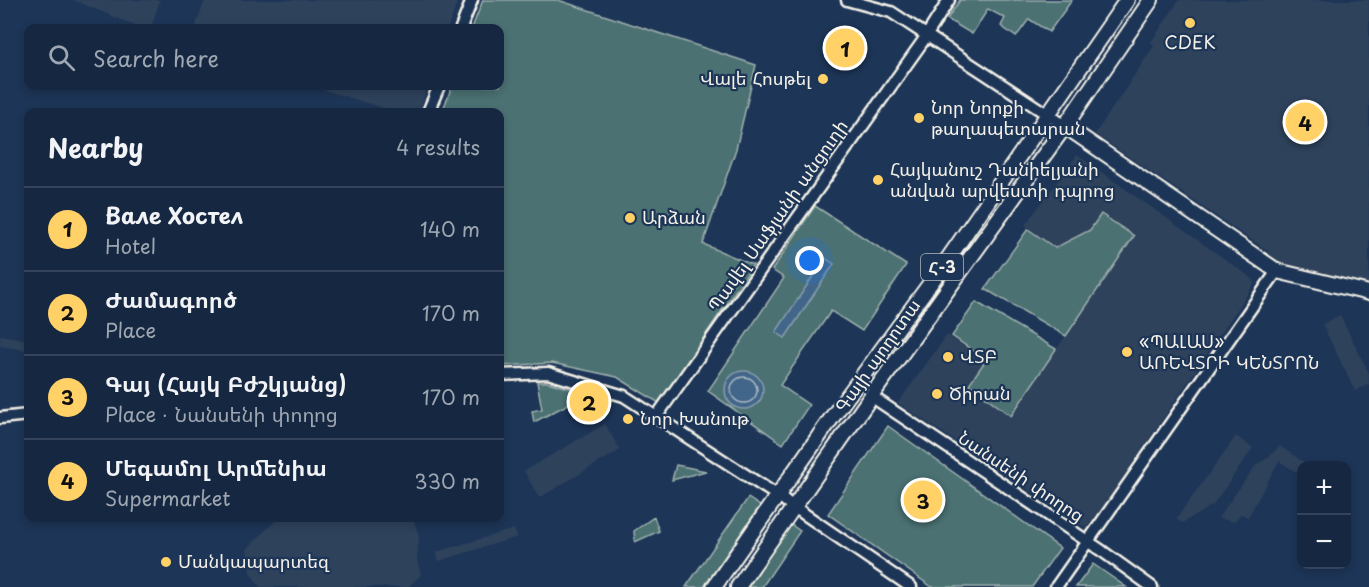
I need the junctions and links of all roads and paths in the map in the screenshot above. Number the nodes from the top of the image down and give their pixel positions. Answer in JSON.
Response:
{"nodes":[{"id":1,"x":472,"y":0,"type":"edge"},
{"id":2,"x":847,"y":0,"type":"edge"},
{"id":3,"x":949,"y":0,"type":"edge"},
{"id":4,"x":1127,"y":0,"type":"edge"},
{"id":5,"x":1151,"y":0,"type":"edge"},
{"id":6,"x":463,"y":24,"type":"edge"},
{"id":7,"x":928,"y":34,"type":"junction"},
{"id":8,"x":437,"y":90,"type":"edge"},
{"id":9,"x":430,"y":108,"type":"edge"},
{"id":10,"x":1046,"y":115,"type":"junction"},
{"id":11,"x":1065,"y":126,"type":"junction"},
{"id":12,"x":1276,"y":271,"type":"junction"},
{"id":13,"x":1369,"y":293,"type":"edge"},
{"id":14,"x":504,"y":375,"type":"edge"},
{"id":15,"x":871,"y":396,"type":"junction"},
{"id":16,"x":24,"y":415,"type":"edge"},
{"id":17,"x":656,"y":417,"type":"junction"},
{"id":18,"x":0,"y":418,"type":"edge"},
{"id":19,"x":778,"y":496,"type":"junction"},
{"id":20,"x":794,"y":506,"type":"junction"},
{"id":21,"x":1088,"y":542,"type":"junction"},
{"id":22,"x":714,"y":587,"type":"edge"},
{"id":23,"x":738,"y":587,"type":"edge"},
{"id":24,"x":911,"y":587,"type":"edge"},
{"id":25,"x":1056,"y":587,"type":"edge"},
{"id":26,"x":1152,"y":587,"type":"edge"}],
"edges":[{"from":1,"to":6,"type":"street"},
{"from":2,"to":7,"type":"street"},
{"from":3,"to":7,"type":"street","name":"Պավել Սաֆյանի անցուղի"},
{"from":4,"to":10,"type":"main road","name":"Գայի պողոտա","number":"Հ-3"},
{"from":5,"to":11,"type":"main road","name":"Գայի պողոտա","number":"Հ-3"},
{"from":7,"to":10,"type":"street"},
{"from":7,"to":17,"type":"street","name":"Պավել Սաֆյանի անցուղի"},
{"from":8,"to":9,"type":"street"},
{"from":10,"to":11,"type":"street"},
{"from":10,"to":19,"type":"main road","name":"Գայի պողոտա","number":"Հ-3"},
{"from":11,"to":12,"type":"main road"},
{"from":11,"to":15,"type":"main road","name":"Գայի պողոտա","number":"Հ-3"},
{"from":12,"to":13,"type":"main road"},
{"from":12,"to":21,"type":"street"},
{"from":14,"to":17,"type":"street"},
{"from":15,"to":20,"type":"main road","name":"Գայի պողոտա","number":"Հ-3"},
{"from":15,"to":21,"type":"street","name":"Նանսենի փողոց"},
{"from":16,"to":18,"type":"street"},
{"from":17,"to":19,"type":"street"},
{"from":19,"to":20,"type":"street"},
{"from":19,"to":22,"type":"main road","name":"Գայի պողոտա","number":"Հ-3"},
{"from":20,"to":23,"type":"main road","name":"Գայի պողոտա","number":"Հ-3"},
{"from":20,"to":24,"type":"street"},
{"from":21,"to":25,"type":"street"},
{"from":21,"to":26,"type":"street","name":"Նանսենի փողոց"}]}
